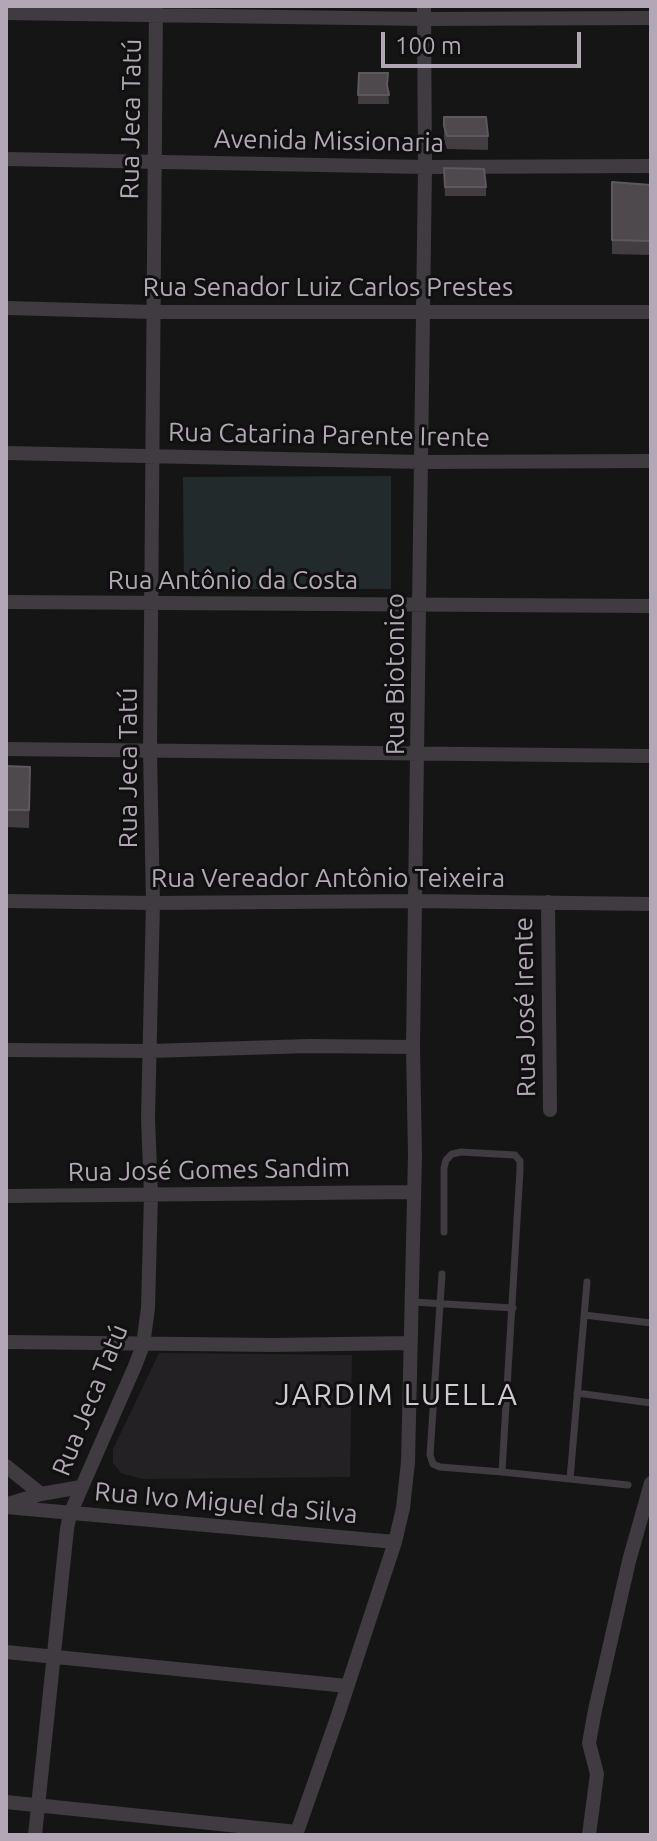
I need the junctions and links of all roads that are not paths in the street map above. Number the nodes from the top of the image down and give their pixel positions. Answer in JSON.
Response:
{"nodes":[{"id":1,"x":156,"y":11,"type":"edge"},
{"id":2,"x":424,"y":12,"type":"edge"},
{"id":3,"x":550,"y":12,"type":"edge"},
{"id":4,"x":6,"y":13,"type":"edge"},
{"id":5,"x":651,"y":18,"type":"edge"},
{"id":6,"x":6,"y":159,"type":"edge"},
{"id":7,"x":154,"y":161,"type":"junction"},
{"id":8,"x":651,"y":166,"type":"edge"},
{"id":9,"x":425,"y":167,"type":"junction"},
{"id":10,"x":6,"y":308,"type":"edge"},
{"id":11,"x":422,"y":311,"type":"junction"},
{"id":12,"x":154,"y":312,"type":"junction"},
{"id":13,"x":651,"y":312,"type":"edge"},
{"id":14,"x":6,"y":453,"type":"edge"},
{"id":15,"x":153,"y":456,"type":"junction"},
{"id":16,"x":651,"y":461,"type":"edge"},
{"id":17,"x":422,"y":462,"type":"junction"},
{"id":18,"x":6,"y":602,"type":"edge"},
{"id":19,"x":152,"y":604,"type":"junction"},
{"id":20,"x":419,"y":605,"type":"junction"},
{"id":21,"x":651,"y":606,"type":"edge"},
{"id":22,"x":6,"y":749,"type":"edge"},
{"id":23,"x":150,"y":752,"type":"junction"},
{"id":24,"x":418,"y":754,"type":"junction"},
{"id":25,"x":651,"y":756,"type":"edge"},
{"id":26,"x":6,"y":901,"type":"edge"},
{"id":27,"x":415,"y":901,"type":"junction"},
{"id":28,"x":548,"y":902,"type":"junction"},
{"id":29,"x":153,"y":903,"type":"junction"},
{"id":30,"x":651,"y":904,"type":"edge"},
{"id":31,"x":413,"y":1047,"type":"junction"},
{"id":32,"x":6,"y":1050,"type":"edge"},
{"id":33,"x":150,"y":1051,"type":"junction"},
{"id":34,"x":550,"y":1110,"type":"dead end"},
{"id":35,"x":413,"y":1192,"type":"junction"},
{"id":36,"x":151,"y":1195,"type":"junction"},
{"id":37,"x":6,"y":1196,"type":"edge"},
{"id":38,"x":444,"y":1232,"type":"dead end"},
{"id":39,"x":442,"y":1274,"type":"dead end"},
{"id":40,"x":587,"y":1282,"type":"dead end"},
{"id":41,"x":411,"y":1302,"type":"junction"},
{"id":42,"x":440,"y":1303,"type":"junction"},
{"id":43,"x":513,"y":1308,"type":"junction"},
{"id":44,"x":584,"y":1315,"type":"junction"},
{"id":45,"x":651,"y":1323,"type":"edge"},
{"id":46,"x":6,"y":1342,"type":"edge"},
{"id":47,"x":410,"y":1343,"type":"junction"},
{"id":48,"x":143,"y":1345,"type":"junction"},
{"id":49,"x":577,"y":1393,"type":"junction"},
{"id":50,"x":651,"y":1403,"type":"edge"},
{"id":51,"x":6,"y":1466,"type":"edge"},
{"id":52,"x":502,"y":1472,"type":"junction"},
{"id":53,"x":570,"y":1479,"type":"junction"},
{"id":54,"x":651,"y":1483,"type":"edge"},
{"id":55,"x":628,"y":1485,"type":"dead end"},
{"id":56,"x":81,"y":1487,"type":"junction"},
{"id":57,"x":41,"y":1494,"type":"junction"},
{"id":58,"x":6,"y":1506,"type":"edge"},
{"id":59,"x":70,"y":1514,"type":"junction"},
{"id":60,"x":395,"y":1542,"type":"junction"},
{"id":61,"x":6,"y":1652,"type":"edge"},
{"id":62,"x":54,"y":1657,"type":"junction"},
{"id":63,"x":347,"y":1686,"type":"junction"},
{"id":64,"x":6,"y":1802,"type":"edge"},
{"id":65,"x":38,"y":1805,"type":"junction"},
{"id":66,"x":296,"y":1834,"type":"edge"},
{"id":67,"x":35,"y":1835,"type":"edge"},
{"id":68,"x":589,"y":1835,"type":"edge"}],
"edges":[{"from":1,"to":2,"type":"street"},
{"from":1,"to":4,"type":"street"},
{"from":1,"to":7,"type":"street","name":"Rua Jeca Tatú"},
{"from":2,"to":3,"type":"street"},
{"from":2,"to":9,"type":"street","name":"Rua Biotonico"},
{"from":3,"to":5,"type":"street"},
{"from":6,"to":7,"type":"street","name":"Avenida Missionaria"},
{"from":7,"to":9,"type":"street","name":"Avenida Missionaria"},
{"from":7,"to":12,"type":"street","name":"Rua Jeca Tatú"},
{"from":8,"to":9,"type":"street","name":"Avenida Missionaria"},
{"from":9,"to":11,"type":"street","name":"Rua Biotonico"},
{"from":10,"to":12,"type":"street","name":"Rua Senador Luiz Carlos Prestes"},
{"from":11,"to":12,"type":"street","name":"Rua Senador Luiz Carlos Prestes"},
{"from":11,"to":13,"type":"street","name":"Rua Senador Luiz Carlos Prestes"},
{"from":11,"to":17,"type":"street","name":"Rua Biotonico"},
{"from":12,"to":15,"type":"street","name":"Rua Jeca Tatú"},
{"from":14,"to":15,"type":"street","name":"Rua Catarina Parente Irente"},
{"from":15,"to":17,"type":"street","name":"Rua Catarina Parente Irente"},
{"from":15,"to":19,"type":"street","name":"Rua Jeca Tatú"},
{"from":16,"to":17,"type":"street","name":"Rua Catarina Parente Irente"},
{"from":17,"to":20,"type":"street","name":"Rua Biotonico"},
{"from":18,"to":19,"type":"street","name":"Rua Antônio da Costa"},
{"from":19,"to":20,"type":"street","name":"Rua Antônio da Costa"},
{"from":19,"to":23,"type":"street","name":"Rua Jeca Tatú"},
{"from":20,"to":21,"type":"street","name":"Rua Antônio da Costa"},
{"from":20,"to":24,"type":"street","name":"Rua Biotonico"},
{"from":22,"to":23,"type":"street"},
{"from":23,"to":24,"type":"street"},
{"from":23,"to":29,"type":"street","name":"Rua Jeca Tatú"},
{"from":24,"to":25,"type":"street"},
{"from":24,"to":27,"type":"street","name":"Rua Biotonico"},
{"from":26,"to":29,"type":"street","name":"Rua Vereador Antônio Teixeira"},
{"from":27,"to":28,"type":"street","name":"Rua Vereador Antônio Teixeira"},
{"from":27,"to":29,"type":"street","name":"Rua Vereador Antônio Teixeira"},
{"from":27,"to":31,"type":"street","name":"Rua Biotonico"},
{"from":28,"to":30,"type":"street","name":"Rua Vereador Antônio Teixeira"},
{"from":28,"to":34,"type":"street","name":"Rua José Irente"},
{"from":29,"to":33,"type":"street","name":"Rua Jeca Tatú"},
{"from":31,"to":33,"type":"street"},
{"from":31,"to":35,"type":"street","name":"Rua Biotonico"},
{"from":32,"to":33,"type":"street"},
{"from":33,"to":36,"type":"street","name":"Rua Jeca Tatú"},
{"from":35,"to":36,"type":"street","name":"Rua José Gomes Sandim"},
{"from":35,"to":41,"type":"street","name":"Rua Biotonico"},
{"from":36,"to":37,"type":"street","name":"Rua José Gomes Sandim"},
{"from":36,"to":48,"type":"street","name":"Rua Jeca Tatú"},
{"from":38,"to":43,"type":"lane"},
{"from":39,"to":42,"type":"lane"},
{"from":40,"to":44,"type":"lane"},
{"from":41,"to":42,"type":"lane"},
{"from":41,"to":47,"type":"street","name":"Rua Biotonico"},
{"from":42,"to":43,"type":"lane"},
{"from":42,"to":52,"type":"lane"},
{"from":43,"to":52,"type":"lane"},
{"from":44,"to":45,"type":"lane"},
{"from":44,"to":49,"type":"lane"},
{"from":46,"to":48,"type":"street"},
{"from":47,"to":48,"type":"street"},
{"from":47,"to":60,"type":"street","name":"Rua Biotonico"},
{"from":48,"to":56,"type":"street","name":"Rua Jeca Tatú"},
{"from":49,"to":50,"type":"lane"},
{"from":49,"to":53,"type":"lane"},
{"from":51,"to":57,"type":"street"},
{"from":52,"to":53,"type":"lane"},
{"from":53,"to":55,"type":"lane"},
{"from":54,"to":68,"type":"street"},
{"from":56,"to":57,"type":"street"},
{"from":56,"to":59,"type":"street","name":"Rua Jeca Tatú"},
{"from":57,"to":58,"type":"street"},
{"from":58,"to":59,"type":"street","name":"Rua Ivo Miguel da Silva"},
{"from":59,"to":60,"type":"street","name":"Rua Ivo Miguel da Silva"},
{"from":59,"to":62,"type":"street","name":"Rua Jeca Tatú"},
{"from":60,"to":63,"type":"street","name":"Rua Biotonico"},
{"from":61,"to":62,"type":"street"},
{"from":62,"to":63,"type":"street"},
{"from":62,"to":65,"type":"street","name":"Rua Jeca Tatú"},
{"from":63,"to":66,"type":"street","name":"Rua Biotonico"},
{"from":64,"to":65,"type":"street"},
{"from":65,"to":66,"type":"street"},
{"from":65,"to":67,"type":"street","name":"Rua Jeca Tatú"}]}
